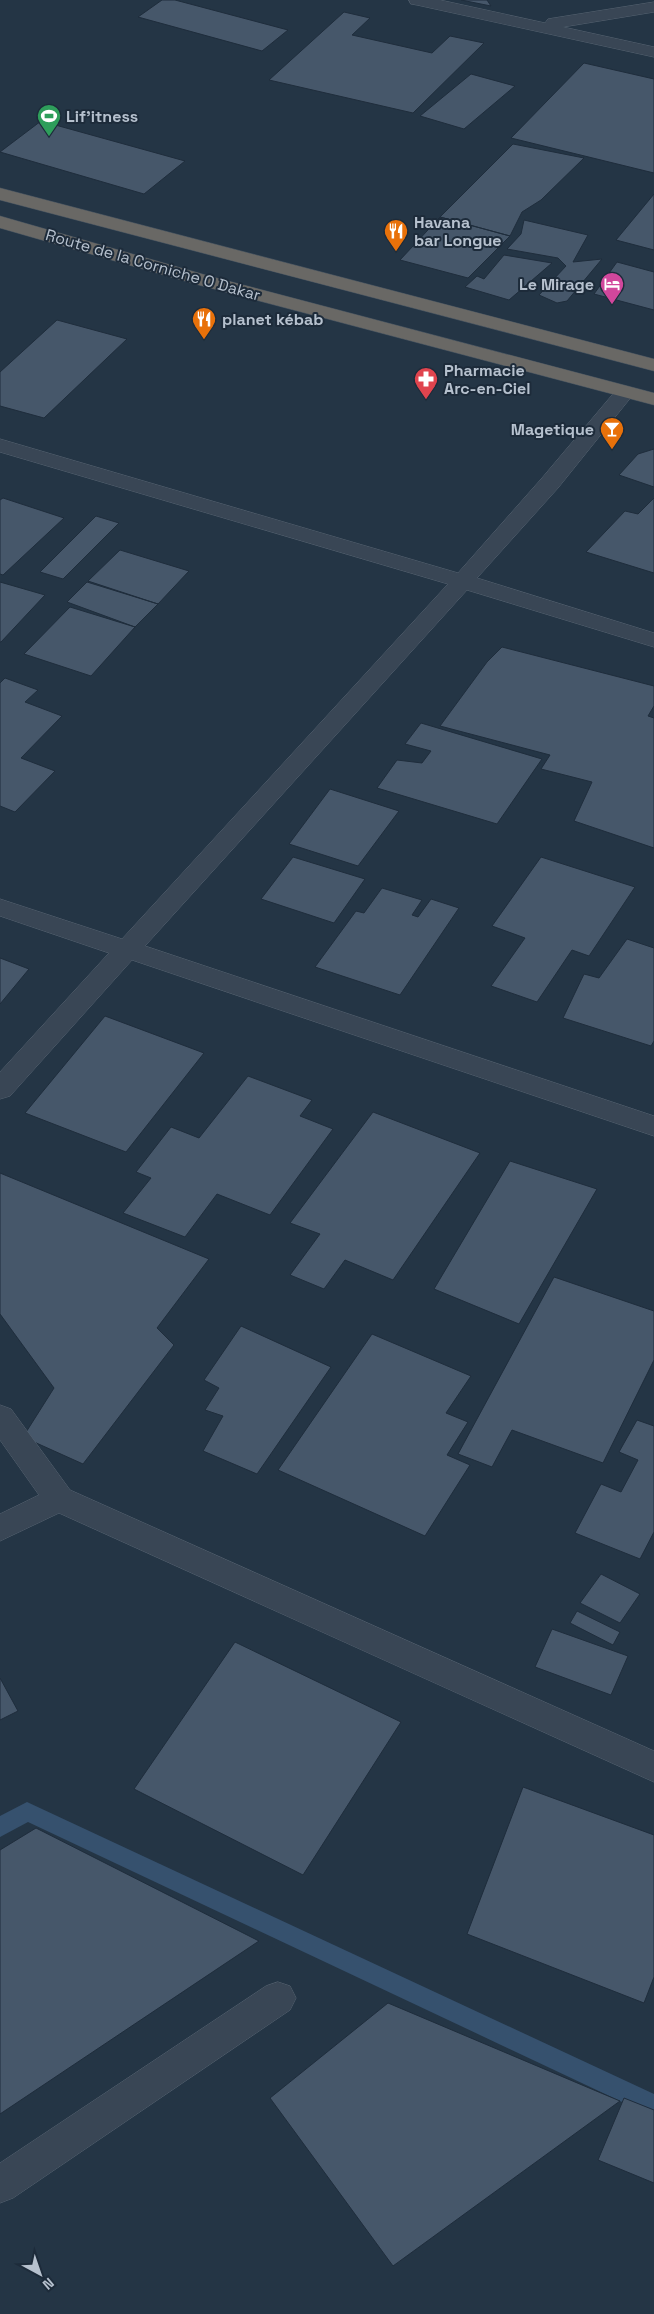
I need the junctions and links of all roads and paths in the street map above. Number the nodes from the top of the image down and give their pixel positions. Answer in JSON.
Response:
{"nodes":[{"id":1,"x":417,"y":0,"type":"edge"},
{"id":2,"x":654,"y":7,"type":"edge"},
{"id":3,"x":541,"y":26,"type":"junction"},
{"id":4,"x":654,"y":52,"type":"edge"},
{"id":5,"x":0,"y":194,"type":"edge"},
{"id":6,"x":0,"y":222,"type":"edge"},
{"id":7,"x":654,"y":365,"type":"edge"},
{"id":8,"x":625,"y":392,"type":"junction"},
{"id":9,"x":654,"y":399,"type":"edge"},
{"id":10,"x":0,"y":445,"type":"edge"},
{"id":11,"x":463,"y":581,"type":"junction"},
{"id":12,"x":654,"y":640,"type":"edge"},
{"id":13,"x":0,"y":907,"type":"edge"},
{"id":14,"x":128,"y":948,"type":"junction"},
{"id":15,"x":0,"y":1089,"type":"edge"},
{"id":16,"x":654,"y":1126,"type":"edge"},
{"id":17,"x":0,"y":1417,"type":"edge"},
{"id":18,"x":59,"y":1500,"type":"junction"},
{"id":19,"x":0,"y":1528,"type":"edge"},
{"id":20,"x":654,"y":1767,"type":"edge"},
{"id":21,"x":278,"y":1998,"type":"dead end"},
{"id":22,"x":0,"y":2185,"type":"edge"}],
"edges":[{"from":1,"to":3,"type":"street"},
{"from":2,"to":3,"type":"street"},
{"from":3,"to":4,"type":"street"},
{"from":5,"to":7,"type":"highway","name":"Route de la Corniche O Dakar"},
{"from":6,"to":8,"type":"highway","name":"Route de la Corniche O Dakar"},
{"from":8,"to":9,"type":"highway","name":"Route de la Corniche O Dakar"},
{"from":8,"to":11,"type":"street"},
{"from":10,"to":11,"type":"street"},
{"from":11,"to":12,"type":"street"},
{"from":11,"to":14,"type":"street"},
{"from":13,"to":14,"type":"street"},
{"from":14,"to":15,"type":"street"},
{"from":14,"to":16,"type":"street"},
{"from":17,"to":18,"type":"street"},
{"from":18,"to":19,"type":"street"},
{"from":18,"to":20,"type":"street"},
{"from":21,"to":22,"type":"street"}]}
